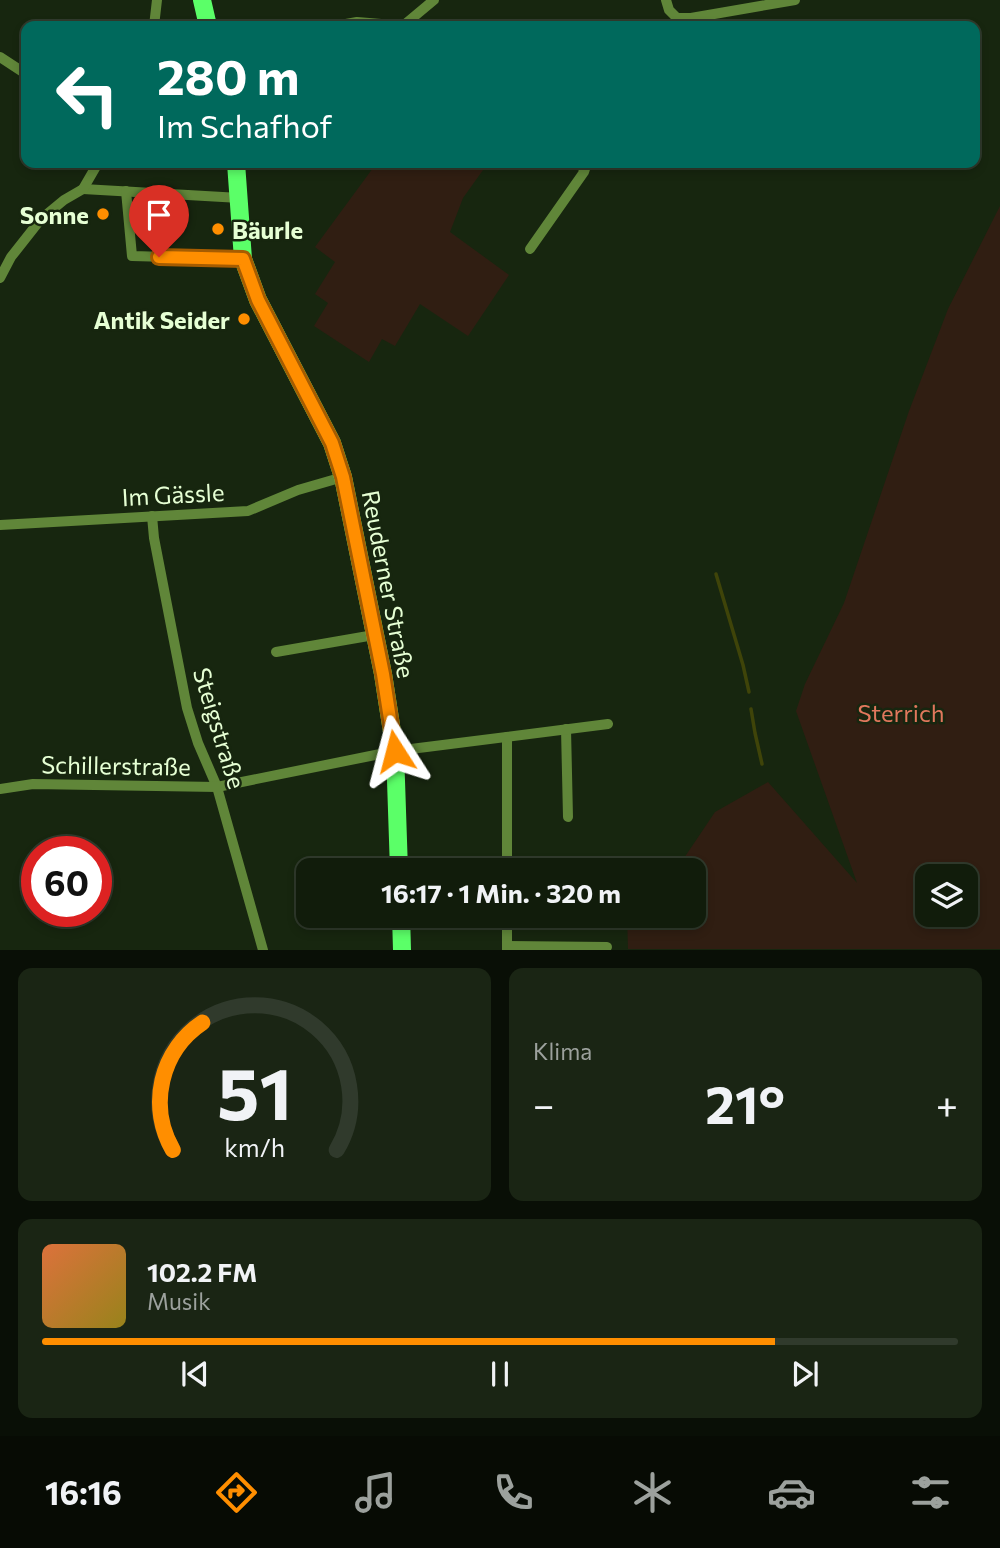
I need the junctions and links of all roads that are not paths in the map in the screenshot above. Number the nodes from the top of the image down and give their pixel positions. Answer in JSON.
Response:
{"nodes":[{"id":1,"x":157,"y":0,"type":"edge"},
{"id":2,"x":202,"y":0,"type":"edge"},
{"id":3,"x":434,"y":0,"type":"edge"},
{"id":4,"x":666,"y":0,"type":"edge"},
{"id":5,"x":795,"y":0,"type":"edge"},
{"id":6,"x":155,"y":21,"type":"edge"},
{"id":7,"x":207,"y":21,"type":"edge"},
{"id":8,"x":410,"y":21,"type":"edge"},
{"id":9,"x":0,"y":57,"type":"edge"},
{"id":10,"x":21,"y":71,"type":"edge"},
{"id":11,"x":96,"y":168,"type":"edge"},
{"id":12,"x":237,"y":168,"type":"edge"},
{"id":13,"x":584,"y":168,"type":"edge"},
{"id":14,"x":83,"y":189,"type":"junction"},
{"id":15,"x":126,"y":191,"type":"junction"},
{"id":16,"x":240,"y":198,"type":"junction"},
{"id":17,"x":530,"y":249,"type":"dead end"},
{"id":18,"x":243,"y":259,"type":"junction"},
{"id":19,"x":0,"y":278,"type":"edge"},
{"id":20,"x":343,"y":477,"type":"junction"},
{"id":21,"x":152,"y":516,"type":"junction"},
{"id":22,"x":0,"y":525,"type":"edge"},
{"id":23,"x":374,"y":635,"type":"junction"},
{"id":24,"x":276,"y":652,"type":"dead end"},
{"id":25,"x":608,"y":724,"type":"dead end"},
{"id":26,"x":566,"y":729,"type":"junction"},
{"id":27,"x":507,"y":737,"type":"junction"},
{"id":28,"x":395,"y":751,"type":"junction"},
{"id":29,"x":217,"y":787,"type":"junction"},
{"id":30,"x":0,"y":789,"type":"edge"},
{"id":31,"x":568,"y":817,"type":"dead end"},
{"id":32,"x":399,"y":858,"type":"edge"},
{"id":33,"x":507,"y":858,"type":"edge"},
{"id":34,"x":401,"y":928,"type":"edge"},
{"id":35,"x":507,"y":928,"type":"edge"},
{"id":36,"x":607,"y":947,"type":"dead end"},
{"id":37,"x":507,"y":948,"type":"edge"},
{"id":38,"x":264,"y":950,"type":"edge"},
{"id":39,"x":402,"y":950,"type":"edge"}],
"edges":[{"from":1,"to":6,"type":"street"},
{"from":2,"to":7,"type":"main road"},
{"from":3,"to":8,"type":"street"},
{"from":4,"to":5,"type":"street"},
{"from":9,"to":10,"type":"street"},
{"from":11,"to":14,"type":"street"},
{"from":12,"to":16,"type":"main road","name":"Reuderner Straße"},
{"from":13,"to":17,"type":"street"},
{"from":14,"to":15,"type":"street"},
{"from":14,"to":19,"type":"street"},
{"from":15,"to":16,"type":"street"},
{"from":15,"to":18,"type":"street"},
{"from":16,"to":18,"type":"main road","name":"Reuderner Straße"},
{"from":18,"to":20,"type":"main road","name":"Reuderner Straße"},
{"from":20,"to":21,"type":"street","name":"Im Gässle"},
{"from":20,"to":23,"type":"main road","name":"Reuderner Straße"},
{"from":21,"to":22,"type":"street","name":"Im Gässle"},
{"from":21,"to":29,"type":"street","name":"Steigstraße"},
{"from":23,"to":24,"type":"street"},
{"from":23,"to":28,"type":"main road","name":"Reuderner Straße"},
{"from":25,"to":26,"type":"street","name":"Schillerstraße"},
{"from":26,"to":27,"type":"street","name":"Schillerstraße"},
{"from":26,"to":31,"type":"street"},
{"from":27,"to":28,"type":"street","name":"Schillerstraße"},
{"from":27,"to":33,"type":"street"},
{"from":28,"to":29,"type":"street","name":"Schillerstraße"},
{"from":28,"to":32,"type":"main road","name":"Reuderner Straße"},
{"from":29,"to":30,"type":"street","name":"Schillerstraße"},
{"from":29,"to":38,"type":"street","name":"Steigstraße"},
{"from":34,"to":39,"type":"main road"},
{"from":35,"to":37,"type":"street"},
{"from":36,"to":37,"type":"street"}]}
